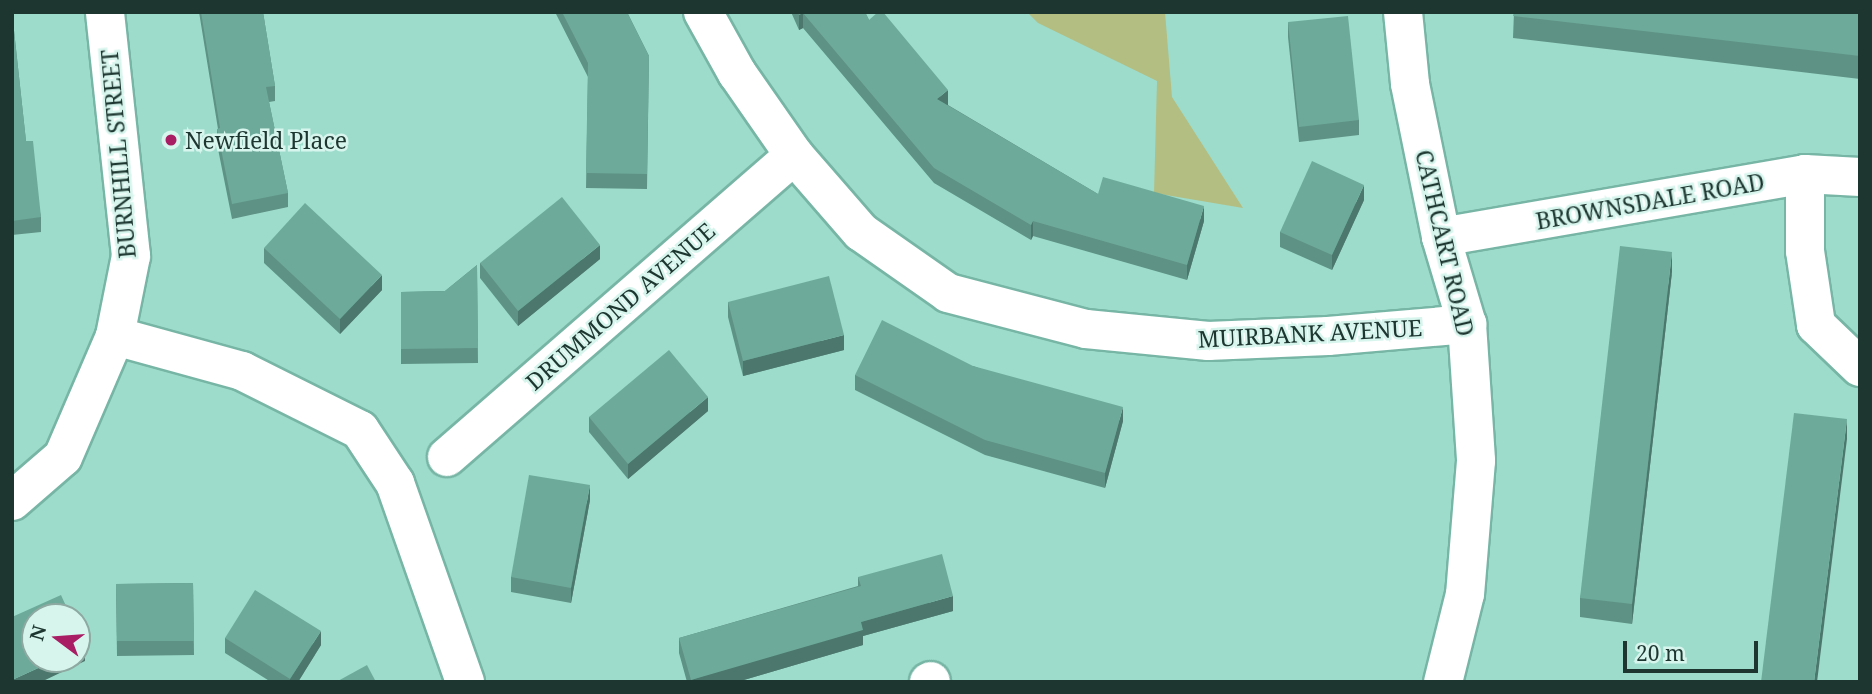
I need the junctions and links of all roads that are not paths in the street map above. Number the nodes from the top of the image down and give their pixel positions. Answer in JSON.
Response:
{"nodes":[{"id":1,"x":105,"y":12,"type":"edge"},
{"id":2,"x":703,"y":12,"type":"edge"},
{"id":3,"x":1403,"y":12,"type":"edge"},
{"id":4,"x":794,"y":155,"type":"junction"},
{"id":5,"x":1805,"y":174,"type":"junction"},
{"id":6,"x":1860,"y":177,"type":"edge"},
{"id":7,"x":1441,"y":237,"type":"junction"},
{"id":8,"x":1467,"y":324,"type":"junction"},
{"id":9,"x":115,"y":336,"type":"junction"},
{"id":10,"x":1860,"y":367,"type":"edge"},
{"id":11,"x":447,"y":457,"type":"dead end"},
{"id":12,"x":12,"y":501,"type":"edge"},
{"id":13,"x":465,"y":682,"type":"edge"},
{"id":14,"x":1443,"y":682,"type":"edge"}],
"edges":[{"from":1,"to":9,"type":"street","name":"BURNHILL STREET"},
{"from":2,"to":4,"type":"street","name":"MUIRBANK AVENUE"},
{"from":3,"to":7,"type":"street","name":"CATHCART ROAD"},
{"from":4,"to":8,"type":"street","name":"MUIRBANK AVENUE"},
{"from":4,"to":11,"type":"street","name":"DRUMMOND AVENUE"},
{"from":5,"to":6,"type":"street","name":"BROWNSDALE ROAD"},
{"from":5,"to":7,"type":"street","name":"BROWNSDALE ROAD"},
{"from":5,"to":10,"type":"street"},
{"from":7,"to":8,"type":"street","name":"CATHCART ROAD"},
{"from":8,"to":14,"type":"street","name":"CATHCART ROAD"},
{"from":9,"to":12,"type":"street","name":"BURNHILL STREET"},
{"from":9,"to":13,"type":"street"}]}
